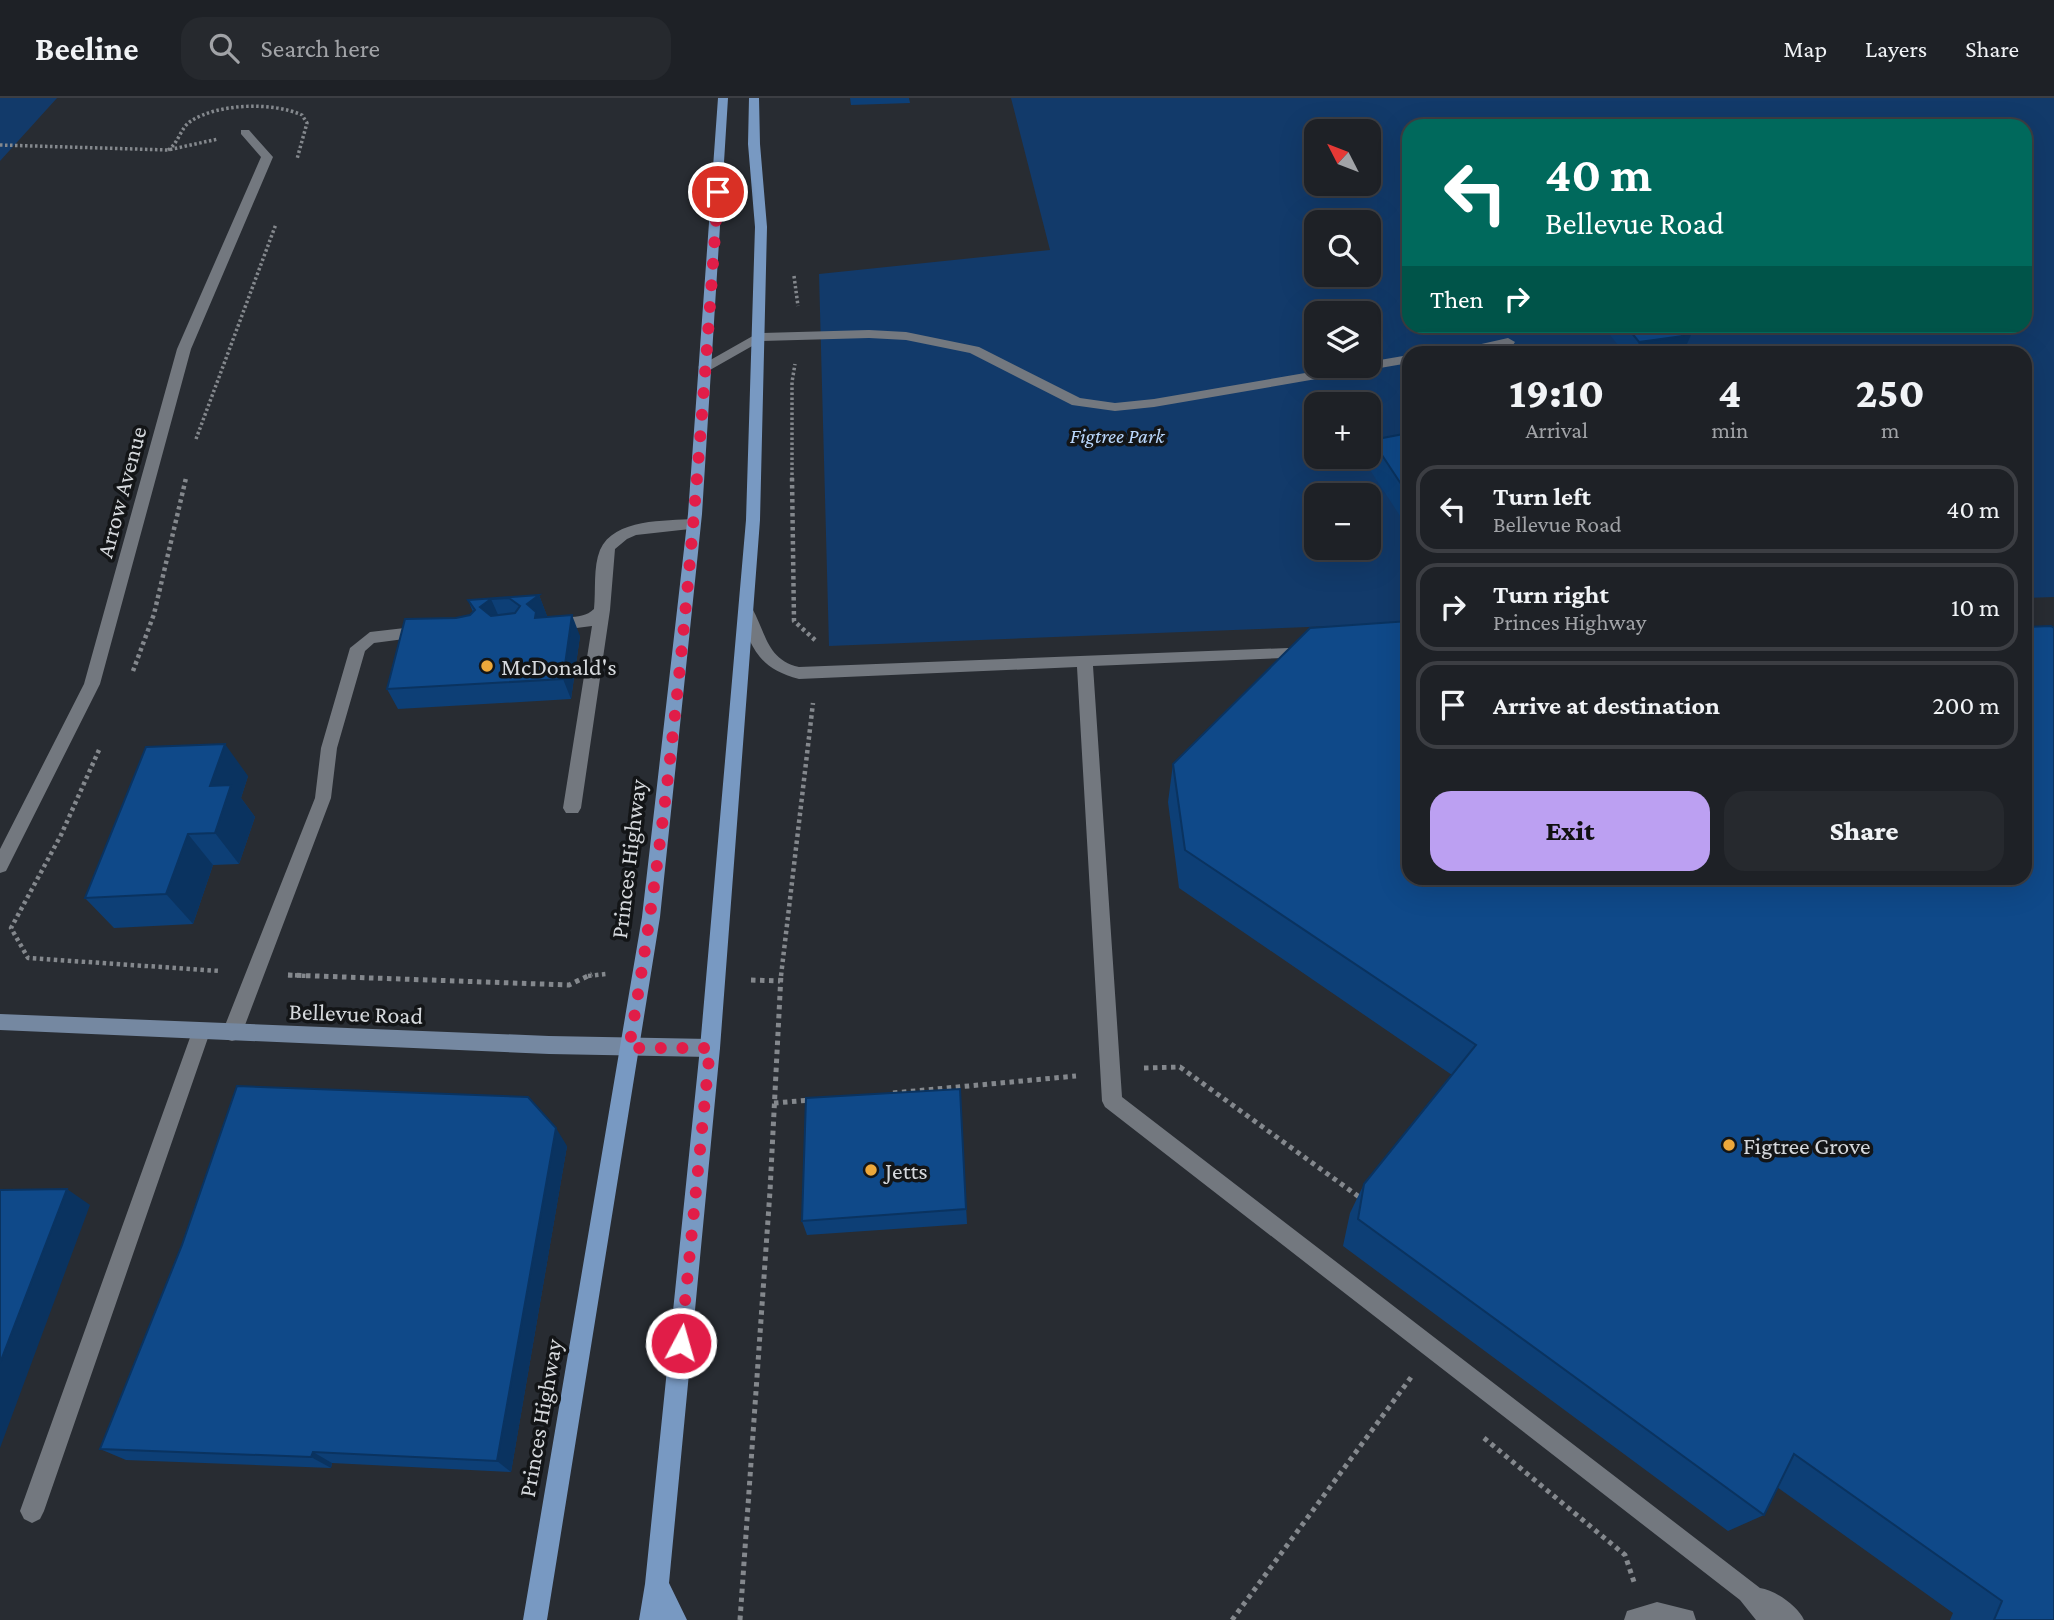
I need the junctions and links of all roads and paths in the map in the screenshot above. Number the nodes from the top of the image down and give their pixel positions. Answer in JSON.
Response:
{"nodes":[{"id":1,"x":723,"y":98,"type":"edge"},
{"id":2,"x":754,"y":98,"type":"edge"},
{"id":3,"x":245,"y":132,"type":"joint"},
{"id":4,"x":0,"y":145,"type":"edge"},
{"id":5,"x":793,"y":266,"type":"dead end"},
{"id":6,"x":797,"y":336,"type":"junction"},
{"id":7,"x":758,"y":337,"type":"junction"},
{"id":8,"x":1508,"y":342,"type":"dead end"},
{"id":9,"x":1486,"y":346,"type":"edge"},
{"id":10,"x":1402,"y":360,"type":"edge"},
{"id":11,"x":705,"y":367,"type":"junction"},
{"id":12,"x":694,"y":524,"type":"junction"},
{"id":13,"x":602,"y":610,"type":"junction"},
{"id":14,"x":747,"y":612,"type":"junction"},
{"id":15,"x":546,"y":625,"type":"edge"},
{"id":16,"x":437,"y":631,"type":"edge"},
{"id":17,"x":1330,"y":651,"type":"edge"},
{"id":18,"x":1085,"y":660,"type":"junction"},
{"id":19,"x":816,"y":673,"type":"junction"},
{"id":20,"x":572,"y":808,"type":"dead end"},
{"id":21,"x":0,"y":866,"type":"edge"},
{"id":22,"x":28,"y":958,"type":"dead end"},
{"id":23,"x":255,"y":973,"type":"junction"},
{"id":24,"x":594,"y":973,"type":"dead end"},
{"id":25,"x":0,"y":1022,"type":"edge"},
{"id":26,"x":201,"y":1032,"type":"junction"},
{"id":27,"x":232,"y":1033,"type":"junction"},
{"id":28,"x":629,"y":1048,"type":"junction"},
{"id":29,"x":710,"y":1048,"type":"junction"},
{"id":30,"x":1432,"y":1350,"type":"junction"},
{"id":31,"x":1411,"y":1377,"type":"junction"},
{"id":32,"x":1422,"y":1386,"type":"dead end"},
{"id":33,"x":1475,"y":1430,"type":"dead end"},
{"id":34,"x":32,"y":1511,"type":"dead end"},
{"id":35,"x":1724,"y":1574,"type":"junction"},
{"id":36,"x":657,"y":1584,"type":"junction"},
{"id":37,"x":1640,"y":1618,"type":"edge"},
{"id":38,"x":535,"y":1620,"type":"edge"},
{"id":39,"x":651,"y":1620,"type":"edge"},
{"id":40,"x":675,"y":1620,"type":"edge"},
{"id":41,"x":740,"y":1620,"type":"edge"},
{"id":42,"x":1232,"y":1620,"type":"edge"},
{"id":43,"x":1684,"y":1620,"type":"edge"},
{"id":44,"x":1771,"y":1620,"type":"edge"},
{"id":45,"x":1793,"y":1620,"type":"edge"}],
"edges":[{"from":1,"to":11,"type":"main road","name":"Princes Highway"},
{"from":2,"to":7,"type":"main road"},
{"from":3,"to":4,"type":"path"},
{"from":3,"to":21,"type":"street","name":"Arrow Avenue"},
{"from":5,"to":6,"type":"path"},
{"from":6,"to":7,"type":"street"},
{"from":6,"to":10,"type":"street"},
{"from":6,"to":19,"type":"path"},
{"from":7,"to":11,"type":"street"},
{"from":7,"to":14,"type":"main road"},
{"from":8,"to":9,"type":"street"},
{"from":11,"to":12,"type":"main road","name":"Princes Highway"},
{"from":12,"to":13,"type":"street"},
{"from":12,"to":28,"type":"main road","name":"Princes Highway"},
{"from":13,"to":15,"type":"street"},
{"from":13,"to":20,"type":"street"},
{"from":14,"to":19,"type":"street"},
{"from":14,"to":29,"type":"main road"},
{"from":16,"to":23,"type":"street"},
{"from":17,"to":18,"type":"street"},
{"from":18,"to":19,"type":"street"},
{"from":18,"to":30,"type":"street"},
{"from":19,"to":41,"type":"path"},
{"from":22,"to":23,"type":"path"},
{"from":23,"to":24,"type":"path"},
{"from":23,"to":27,"type":"street"},
{"from":25,"to":26,"type":"street","name":"Bellevue Road"},
{"from":26,"to":27,"type":"street","name":"Bellevue Road"},
{"from":26,"to":34,"type":"street"},
{"from":27,"to":28,"type":"street","name":"Bellevue Road"},
{"from":28,"to":29,"type":"street","name":"Bellevue Road"},
{"from":28,"to":38,"type":"main road","name":"Princes Highway"},
{"from":29,"to":36,"type":"main road"},
{"from":30,"to":31,"type":"path"},
{"from":30,"to":35,"type":"street"},
{"from":31,"to":32,"type":"path"},
{"from":31,"to":42,"type":"path"},
{"from":33,"to":37,"type":"path"},
{"from":35,"to":44,"type":"street"},
{"from":35,"to":45,"type":"street"},
{"from":36,"to":39,"type":"main road"},
{"from":36,"to":40,"type":"main road"},
{"from":37,"to":43,"type":"street"}]}
